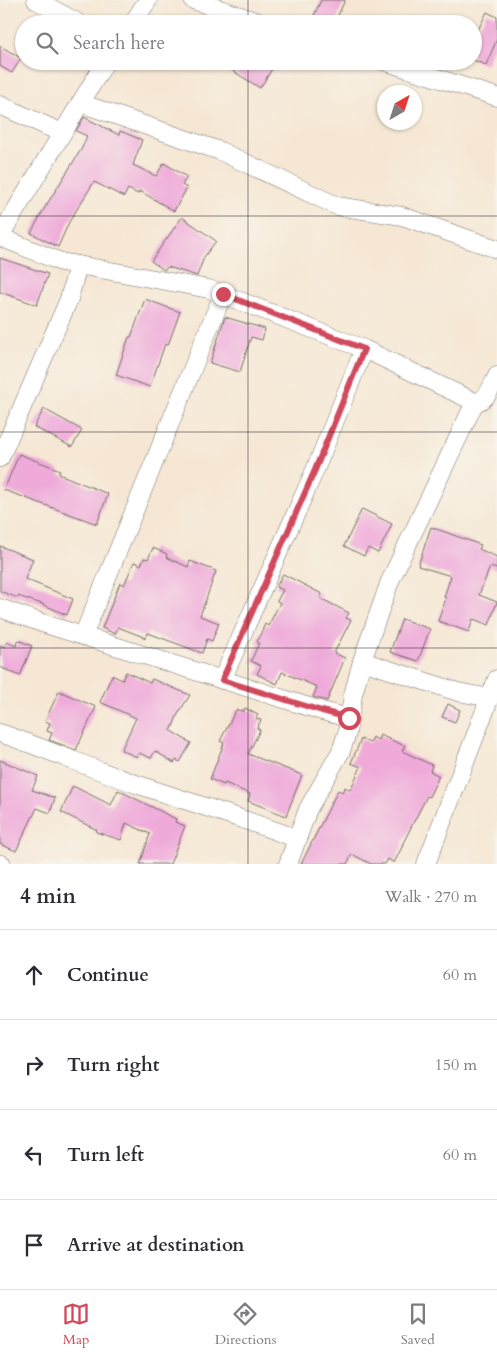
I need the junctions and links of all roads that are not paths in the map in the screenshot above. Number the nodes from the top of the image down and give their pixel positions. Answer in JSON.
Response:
{"nodes":[{"id":1,"x":36,"y":0,"type":"edge"},
{"id":2,"x":148,"y":0,"type":"edge"},
{"id":3,"x":194,"y":0,"type":"edge"},
{"id":4,"x":64,"y":15,"type":"edge"},
{"id":5,"x":138,"y":15,"type":"edge"},
{"id":6,"x":238,"y":15,"type":"edge"},
{"id":7,"x":100,"y":70,"type":"edge"},
{"id":8,"x":412,"y":70,"type":"edge"},
{"id":9,"x":497,"y":97,"type":"edge"},
{"id":10,"x":80,"y":103,"type":"junction"},
{"id":11,"x":0,"y":104,"type":"edge"},
{"id":12,"x":62,"y":133,"type":"junction"},
{"id":13,"x":0,"y":236,"type":"edge"},
{"id":14,"x":497,"y":249,"type":"edge"},
{"id":15,"x":78,"y":265,"type":"junction"},
{"id":16,"x":223,"y":294,"type":"junction"},
{"id":17,"x":364,"y":349,"type":"junction"},
{"id":18,"x":497,"y":376,"type":"edge"},
{"id":19,"x":475,"y":402,"type":"junction"},
{"id":20,"x":0,"y":458,"type":"edge"},
{"id":21,"x":0,"y":608,"type":"edge"},
{"id":22,"x":83,"y":636,"type":"junction"},
{"id":23,"x":362,"y":661,"type":"junction"},
{"id":24,"x":497,"y":679,"type":"edge"},
{"id":25,"x":222,"y":680,"type":"junction"},
{"id":26,"x":490,"y":698,"type":"junction"},
{"id":27,"x":349,"y":718,"type":"junction"},
{"id":28,"x":0,"y":733,"type":"edge"},
{"id":29,"x":298,"y":839,"type":"junction"},
{"id":30,"x":288,"y":864,"type":"edge"},
{"id":31,"x":426,"y":864,"type":"edge"}],
"edges":[{"from":1,"to":4,"type":"street"},
{"from":2,"to":5,"type":"street"},
{"from":3,"to":6,"type":"street"},
{"from":7,"to":10,"type":"street"},
{"from":8,"to":9,"type":"street"},
{"from":10,"to":12,"type":"street"},
{"from":10,"to":14,"type":"street"},
{"from":11,"to":12,"type":"street"},
{"from":12,"to":13,"type":"street"},
{"from":13,"to":15,"type":"street"},
{"from":15,"to":16,"type":"street"},
{"from":15,"to":20,"type":"street"},
{"from":16,"to":17,"type":"street"},
{"from":16,"to":22,"type":"street"},
{"from":17,"to":19,"type":"street"},
{"from":17,"to":25,"type":"street"},
{"from":18,"to":19,"type":"street"},
{"from":19,"to":23,"type":"street"},
{"from":21,"to":22,"type":"street"},
{"from":22,"to":25,"type":"street"},
{"from":23,"to":26,"type":"street"},
{"from":23,"to":27,"type":"street"},
{"from":24,"to":26,"type":"street"},
{"from":25,"to":27,"type":"street"},
{"from":26,"to":31,"type":"street"},
{"from":27,"to":29,"type":"street"},
{"from":28,"to":29,"type":"street"},
{"from":29,"to":30,"type":"street"}]}
